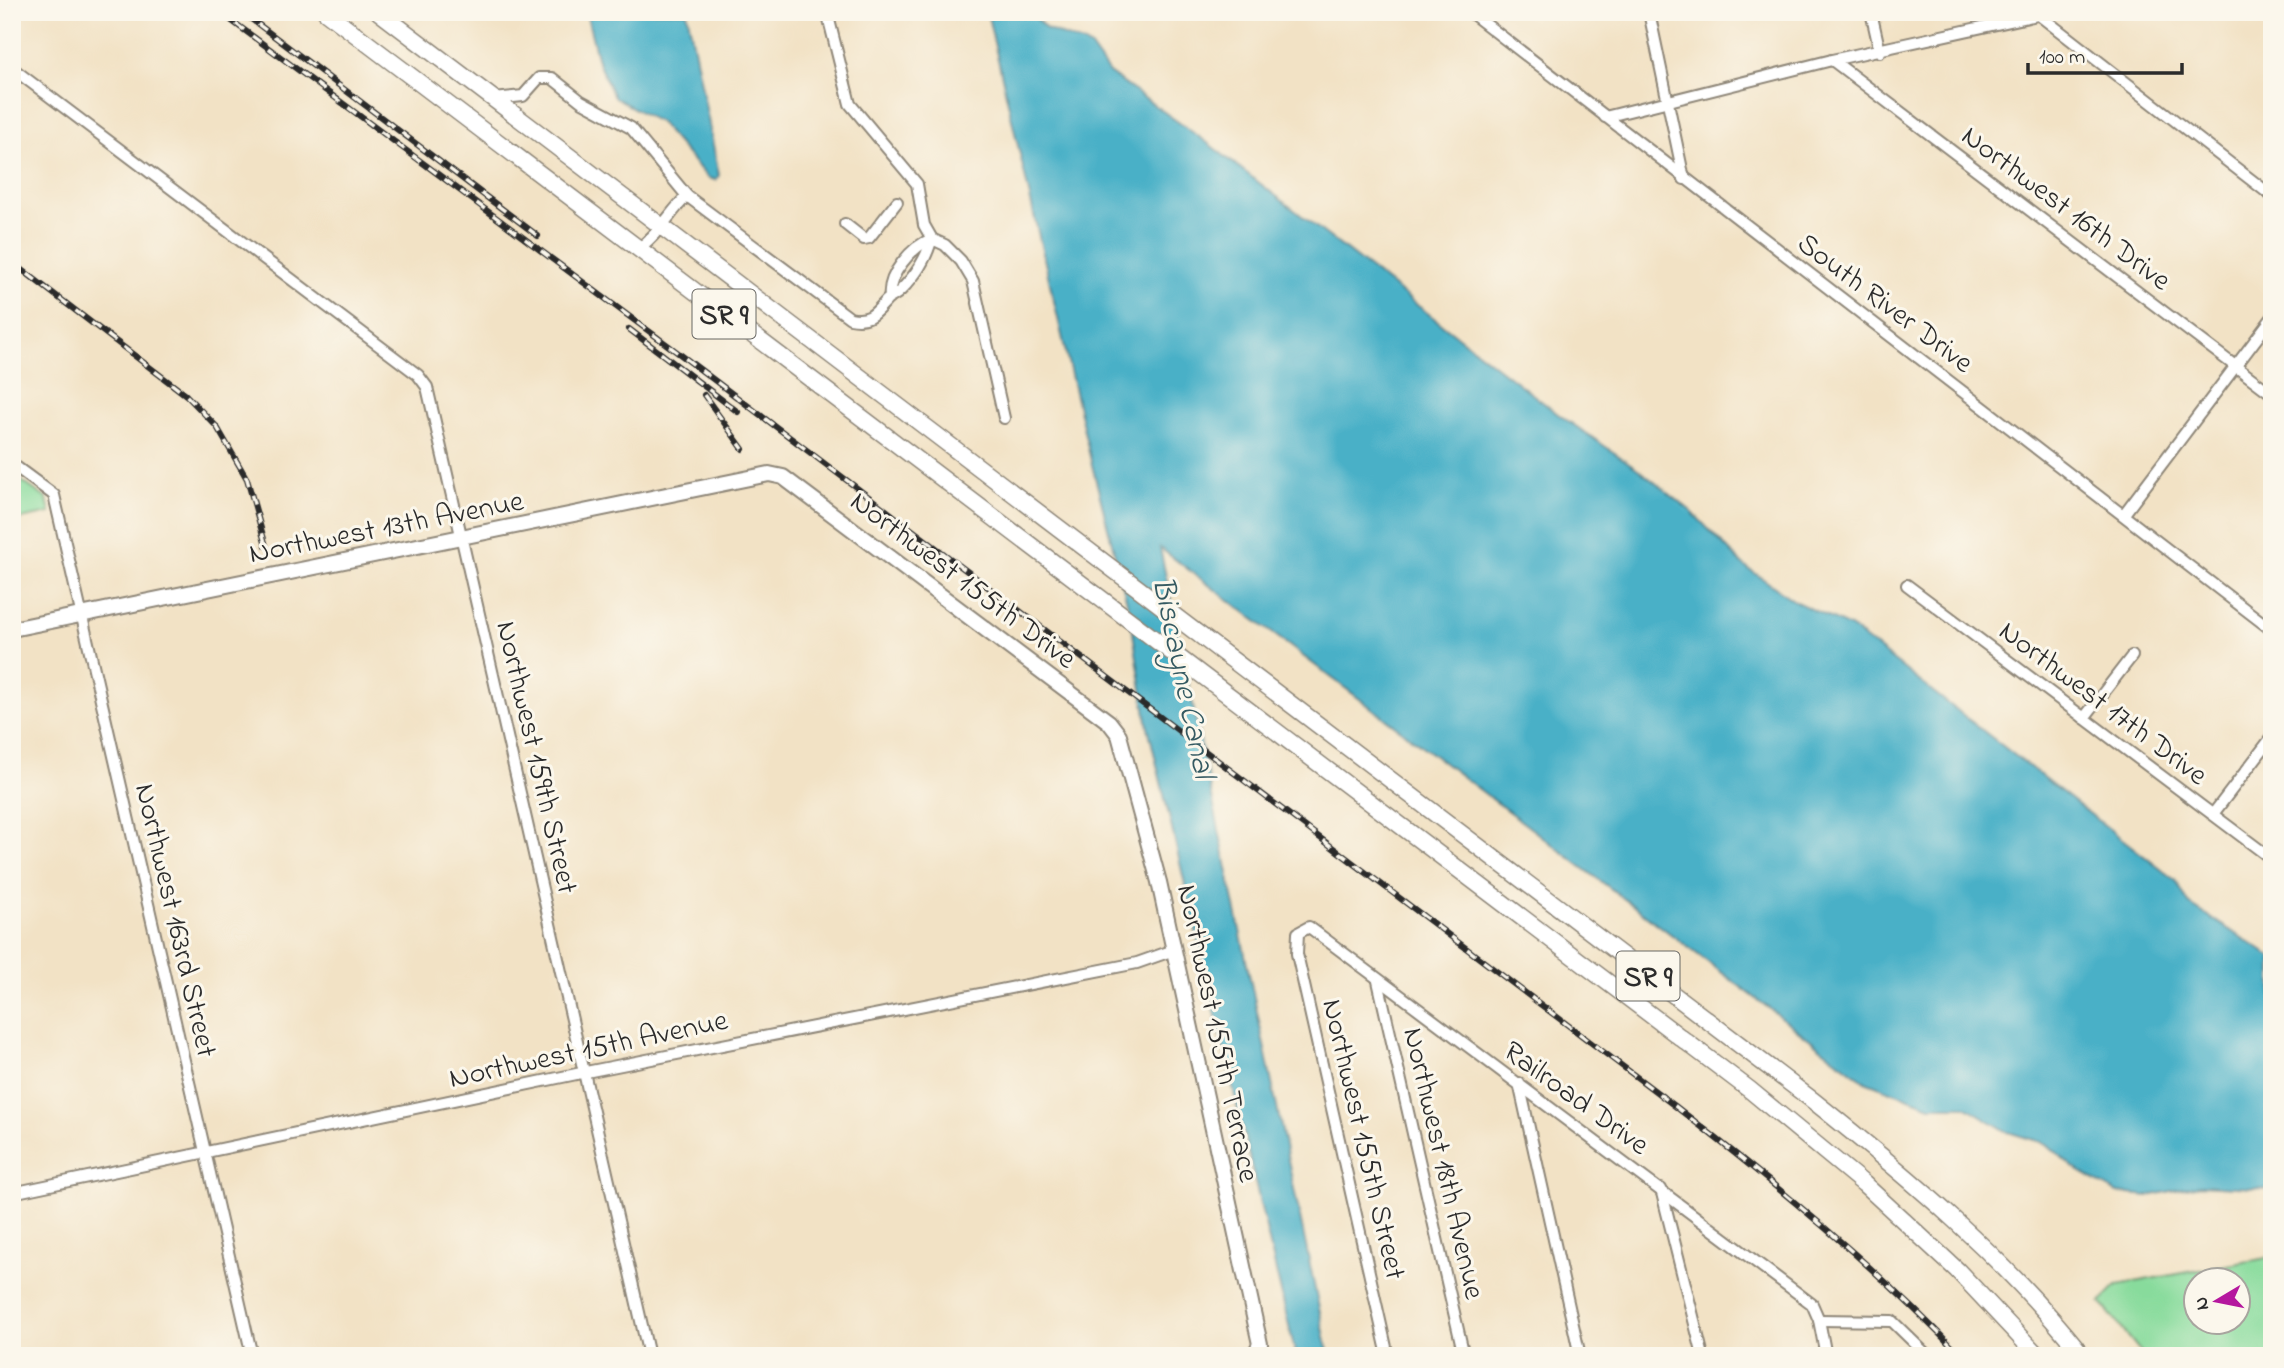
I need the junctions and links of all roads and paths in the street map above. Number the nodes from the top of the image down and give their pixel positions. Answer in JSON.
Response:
{"nodes":[{"id":1,"x":326,"y":12,"type":"edge"},
{"id":2,"x":343,"y":12,"type":"edge"},
{"id":3,"x":379,"y":12,"type":"edge"},
{"id":4,"x":827,"y":12,"type":"edge"},
{"id":5,"x":1470,"y":12,"type":"edge"},
{"id":6,"x":1649,"y":12,"type":"edge"},
{"id":7,"x":1871,"y":12,"type":"edge"},
{"id":8,"x":2051,"y":12,"type":"edge"},
{"id":9,"x":2039,"y":15,"type":"junction"},
{"id":10,"x":392,"y":18,"type":"edge"},
{"id":11,"x":351,"y":31,"type":"junction"},
{"id":12,"x":1880,"y":52,"type":"junction"},
{"id":13,"x":1832,"y":60,"type":"junction"},
{"id":14,"x":12,"y":68,"type":"edge"},
{"id":15,"x":494,"y":99,"type":"junction"},
{"id":16,"x":1669,"y":100,"type":"junction"},
{"id":17,"x":1605,"y":117,"type":"junction"},
{"id":18,"x":1684,"y":178,"type":"junction"},
{"id":19,"x":687,"y":196,"type":"junction"},
{"id":20,"x":2272,"y":196,"type":"edge"},
{"id":21,"x":897,"y":202,"type":"dead end"},
{"id":22,"x":660,"y":225,"type":"junction"},
{"id":23,"x":845,"y":225,"type":"dead end"},
{"id":24,"x":932,"y":239,"type":"junction"},
{"id":25,"x":637,"y":248,"type":"junction"},
{"id":26,"x":890,"y":297,"type":"junction"},
{"id":27,"x":2272,"y":318,"type":"edge"},
{"id":28,"x":2236,"y":367,"type":"junction"},
{"id":29,"x":2272,"y":394,"type":"edge"},
{"id":30,"x":1004,"y":418,"type":"dead end"},
{"id":31,"x":12,"y":464,"type":"edge"},
{"id":32,"x":769,"y":474,"type":"joint"},
{"id":33,"x":2124,"y":514,"type":"junction"},
{"id":34,"x":462,"y":537,"type":"junction"},
{"id":35,"x":1907,"y":585,"type":"dead end"},
{"id":36,"x":81,"y":614,"type":"junction"},
{"id":37,"x":12,"y":629,"type":"edge"},
{"id":38,"x":2272,"y":630,"type":"edge"},
{"id":39,"x":2132,"y":656,"type":"dead end"},
{"id":40,"x":2084,"y":718,"type":"junction"},
{"id":41,"x":1119,"y":735,"type":"joint"},
{"id":42,"x":2272,"y":737,"type":"edge"},
{"id":43,"x":2213,"y":814,"type":"junction"},
{"id":44,"x":2272,"y":859,"type":"edge"},
{"id":45,"x":1298,"y":933,"type":"joint"},
{"id":46,"x":1174,"y":950,"type":"junction"},
{"id":47,"x":1378,"y":981,"type":"junction"},
{"id":48,"x":586,"y":1072,"type":"junction"},
{"id":49,"x":1519,"y":1083,"type":"junction"},
{"id":50,"x":206,"y":1152,"type":"junction"},
{"id":51,"x":1661,"y":1189,"type":"junction"},
{"id":52,"x":12,"y":1193,"type":"edge"},
{"id":53,"x":1819,"y":1320,"type":"junction"},
{"id":54,"x":1257,"y":1350,"type":"edge"},
{"id":55,"x":251,"y":1356,"type":"edge"},
{"id":56,"x":649,"y":1356,"type":"edge"},
{"id":57,"x":1388,"y":1356,"type":"edge"},
{"id":58,"x":1464,"y":1356,"type":"edge"},
{"id":59,"x":1580,"y":1356,"type":"edge"},
{"id":60,"x":1703,"y":1356,"type":"edge"},
{"id":61,"x":1826,"y":1356,"type":"edge"},
{"id":62,"x":1928,"y":1356,"type":"edge"},
{"id":63,"x":2038,"y":1356,"type":"edge"},
{"id":64,"x":2083,"y":1356,"type":"edge"}],
"edges":[{"from":1,"to":11,"type":"main road","number":"SR 9"},
{"from":2,"to":11,"type":"main road"},
{"from":3,"to":10,"type":"main road","number":"SR 9"},
{"from":4,"to":24,"type":"street"},
{"from":5,"to":17,"type":"street","name":"South River Drive"},
{"from":6,"to":16,"type":"street"},
{"from":7,"to":12,"type":"street"},
{"from":8,"to":9,"type":"street"},
{"from":9,"to":12,"type":"street"},
{"from":9,"to":20,"type":"street"},
{"from":10,"to":15,"type":"main road","number":"SR 9"},
{"from":11,"to":25,"type":"main road","number":"SR 9"},
{"from":12,"to":13,"type":"street"},
{"from":13,"to":16,"type":"street"},
{"from":13,"to":28,"type":"street","name":"Northwest 16th Drive"},
{"from":14,"to":34,"type":"street","name":"Northwest 159th Street"},
{"from":15,"to":19,"type":"street"},
{"from":15,"to":22,"type":"main road","number":"SR 9"},
{"from":16,"to":17,"type":"street"},
{"from":16,"to":18,"type":"street"},
{"from":17,"to":18,"type":"street","name":"South River Drive"},
{"from":18,"to":33,"type":"street","name":"South River Drive"},
{"from":19,"to":22,"type":"street"},
{"from":19,"to":26,"type":"street"},
{"from":21,"to":23,"type":"street"},
{"from":22,"to":25,"type":"street"},
{"from":22,"to":64,"type":"main road","number":"SR 9"},
{"from":24,"to":26,"type":"street"},
{"from":24,"to":26,"type":"street"},
{"from":24,"to":30,"type":"street"},
{"from":25,"to":63,"type":"main road","number":"SR 9"},
{"from":27,"to":28,"type":"street"},
{"from":28,"to":29,"type":"street","name":"Northwest 16th Drive"},
{"from":28,"to":33,"type":"street"},
{"from":31,"to":36,"type":"street","name":"Northwest 163rd Street"},
{"from":32,"to":34,"type":"street","name":"Northwest 13th Avenue"},
{"from":32,"to":41,"type":"street","name":"Northwest 155th Drive"},
{"from":33,"to":38,"type":"street","name":"South River Drive"},
{"from":34,"to":36,"type":"street","name":"Northwest 13th Avenue"},
{"from":34,"to":48,"type":"street","name":"Northwest 159th Street"},
{"from":35,"to":40,"type":"street","name":"Northwest 17th Drive"},
{"from":36,"to":37,"type":"street","name":"Northwest 13th Avenue"},
{"from":36,"to":50,"type":"street","name":"Northwest 163rd Street"},
{"from":39,"to":40,"type":"street"},
{"from":40,"to":43,"type":"street","name":"Northwest 17th Drive"},
{"from":41,"to":46,"type":"street","name":"Northwest 155th Terrace"},
{"from":42,"to":43,"type":"street"},
{"from":43,"to":44,"type":"street","name":"Northwest 17th Drive"},
{"from":45,"to":47,"type":"street","name":"Railroad Drive"},
{"from":45,"to":57,"type":"street","name":"Northwest 155th Street"},
{"from":46,"to":48,"type":"street","name":"Northwest 15th Avenue"},
{"from":46,"to":54,"type":"street","name":"Northwest 155th Terrace"},
{"from":47,"to":49,"type":"street","name":"Railroad Drive"},
{"from":47,"to":58,"type":"street","name":"Northwest 18th Avenue"},
{"from":48,"to":50,"type":"street","name":"Northwest 15th Avenue"},
{"from":48,"to":56,"type":"street","name":"Northwest 159th Street"},
{"from":49,"to":51,"type":"street","name":"Railroad Drive"},
{"from":49,"to":59,"type":"street"},
{"from":50,"to":52,"type":"street","name":"Northwest 15th Avenue"},
{"from":50,"to":55,"type":"street","name":"Northwest 163rd Street"},
{"from":51,"to":53,"type":"street","name":"Railroad Drive"},
{"from":51,"to":60,"type":"street"},
{"from":53,"to":61,"type":"street"},
{"from":53,"to":62,"type":"street"}]}
